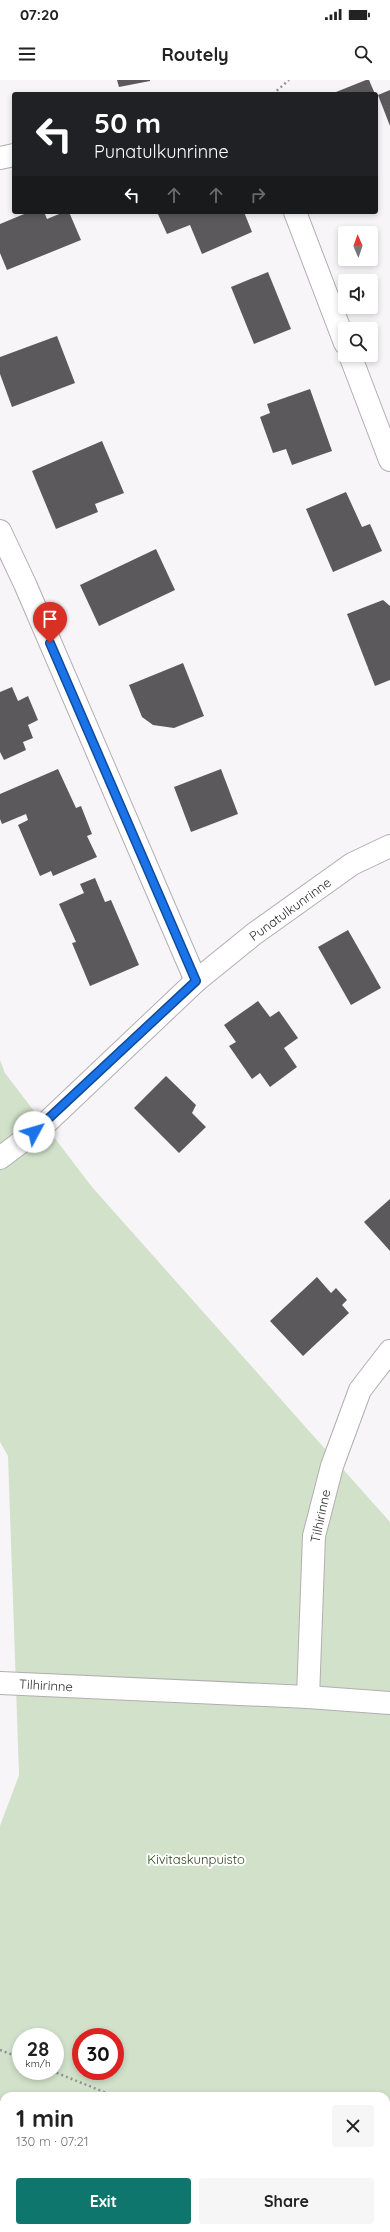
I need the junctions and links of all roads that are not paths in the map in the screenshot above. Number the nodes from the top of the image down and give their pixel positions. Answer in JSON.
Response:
{"nodes":[{"id":1,"x":12,"y":155,"type":"edge"},
{"id":2,"x":0,"y":158,"type":"edge"},
{"id":3,"x":296,"y":214,"type":"edge"},
{"id":4,"x":338,"y":325,"type":"edge"},
{"id":5,"x":353,"y":362,"type":"edge"},
{"id":6,"x":390,"y":460,"type":"edge"},
{"id":7,"x":0,"y":531,"type":"edge"},
{"id":8,"x":390,"y":846,"type":"edge"},
{"id":9,"x":196,"y":981,"type":"junction"},
{"id":10,"x":0,"y":1158,"type":"edge"},
{"id":11,"x":390,"y":1350,"type":"edge"},
{"id":12,"x":0,"y":1682,"type":"edge"},
{"id":13,"x":308,"y":1698,"type":"junction"},
{"id":14,"x":390,"y":1704,"type":"edge"}],
"edges":[{"from":1,"to":2,"type":"street"},
{"from":3,"to":4,"type":"street"},
{"from":5,"to":6,"type":"street"},
{"from":7,"to":9,"type":"street"},
{"from":8,"to":9,"type":"street","name":"Punatulkunrinne"},
{"from":9,"to":10,"type":"street","name":"Punatulkunrinne"},
{"from":11,"to":13,"type":"street","name":"Tilhirinne"},
{"from":12,"to":13,"type":"street","name":"Tilhirinne"},
{"from":13,"to":14,"type":"street","name":"Tilhirinne"}]}
